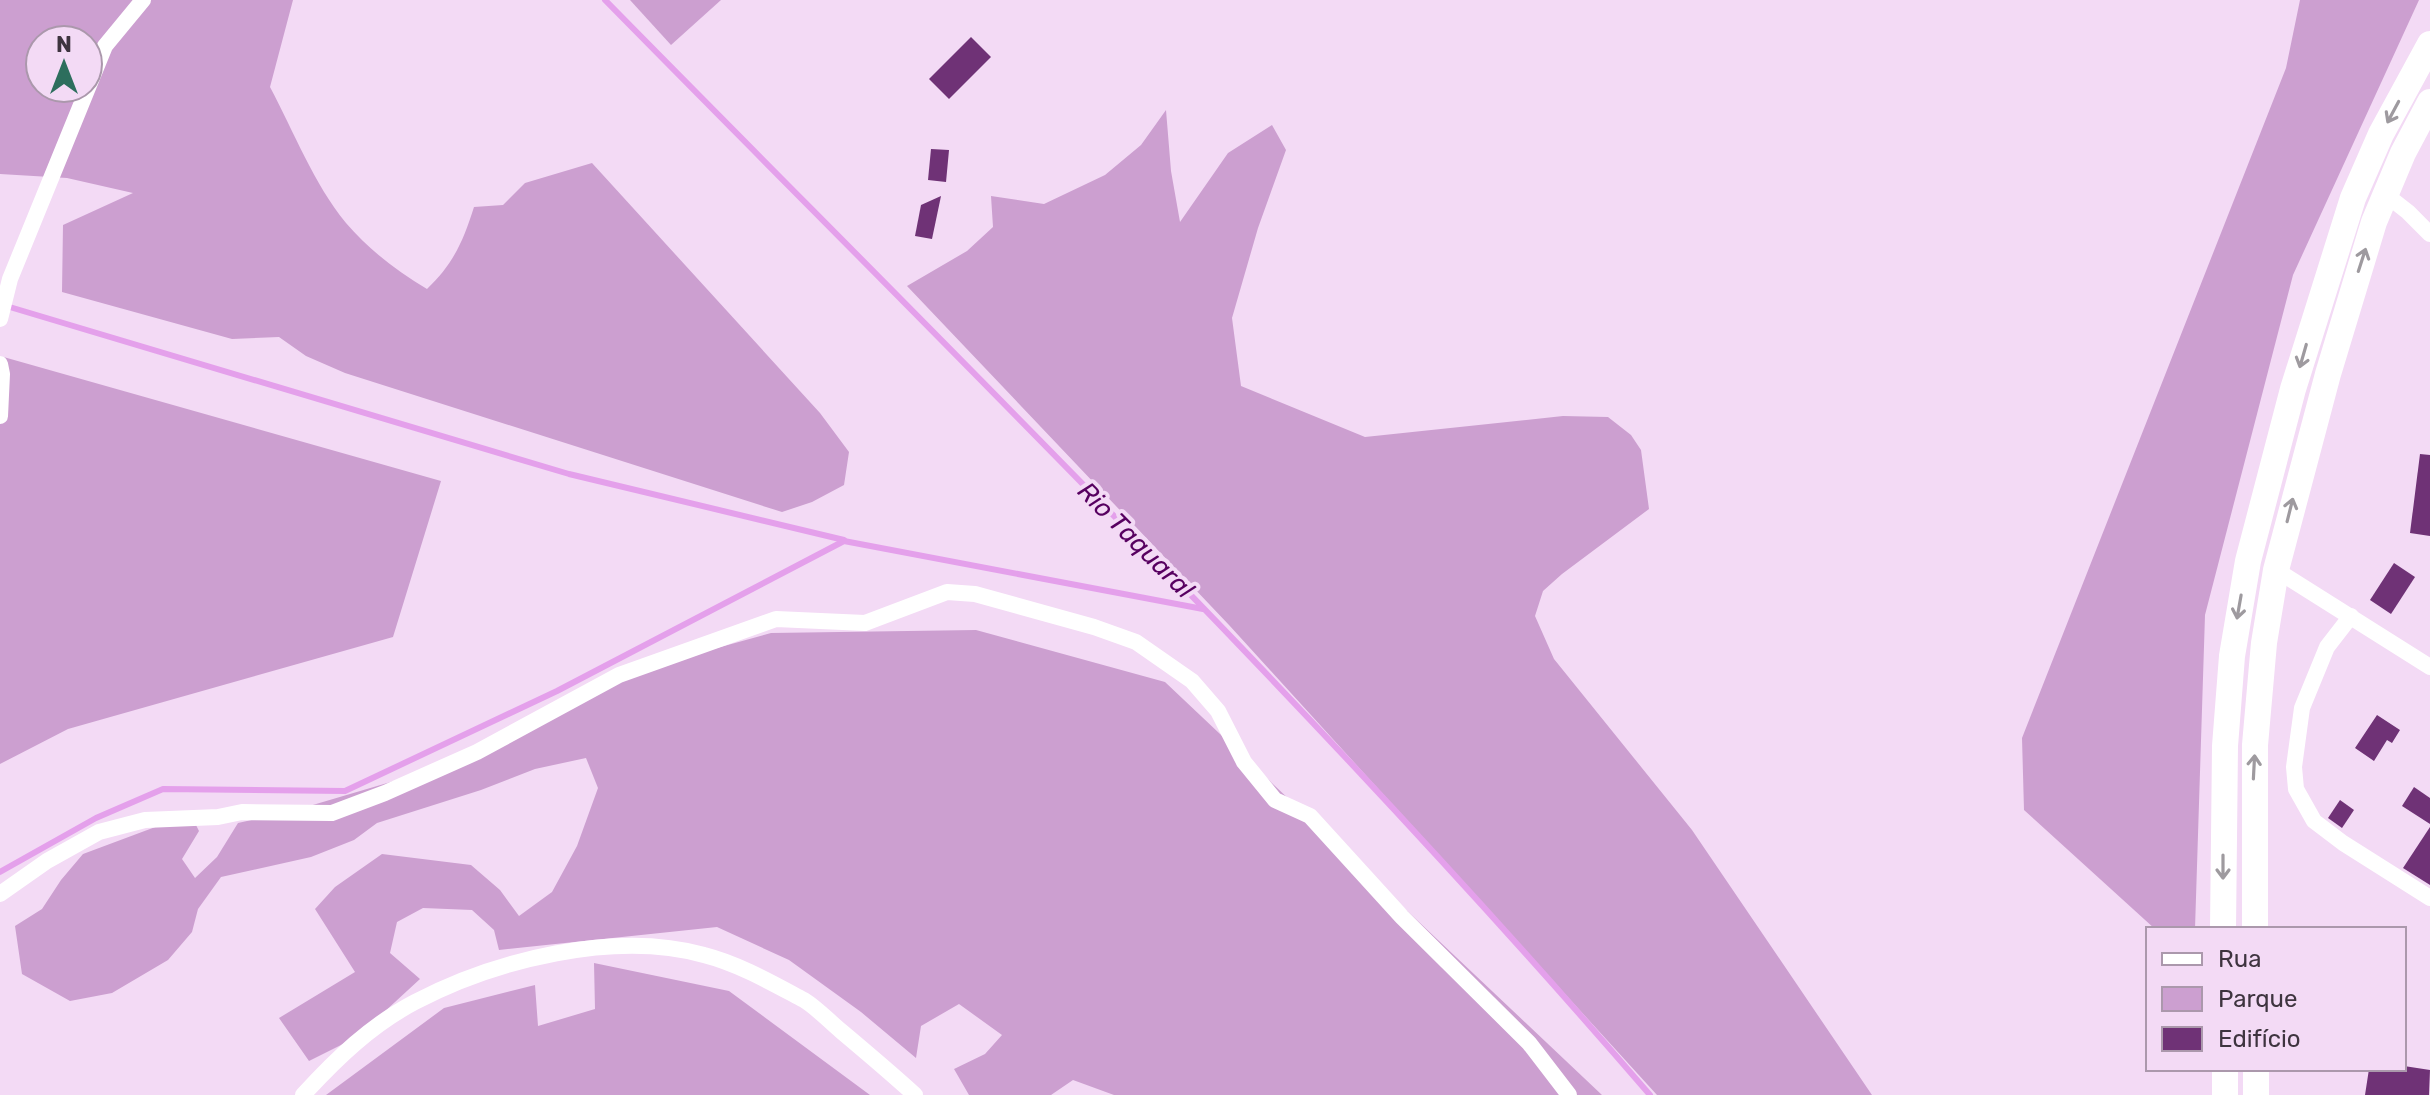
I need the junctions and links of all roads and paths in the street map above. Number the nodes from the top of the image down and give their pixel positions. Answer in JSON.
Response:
{"nodes":[{"id":1,"x":143,"y":0,"type":"edge"},
{"id":2,"x":2430,"y":44,"type":"edge"},
{"id":3,"x":2430,"y":102,"type":"edge"},
{"id":4,"x":2385,"y":194,"type":"junction"},
{"id":5,"x":2430,"y":234,"type":"edge"},
{"id":6,"x":0,"y":319,"type":"edge"},
{"id":7,"x":0,"y":364,"type":"edge"},
{"id":8,"x":0,"y":416,"type":"edge"},
{"id":9,"x":2276,"y":570,"type":"junction"},
{"id":10,"x":2351,"y":616,"type":"junction"},
{"id":11,"x":2430,"y":667,"type":"edge"},
{"id":12,"x":0,"y":894,"type":"edge"},
{"id":13,"x":2430,"y":898,"type":"edge"},
{"id":14,"x":2223,"y":927,"type":"edge"},
{"id":15,"x":2255,"y":927,"type":"edge"},
{"id":16,"x":2225,"y":1071,"type":"edge"},
{"id":17,"x":2256,"y":1071,"type":"edge"},
{"id":18,"x":303,"y":1095,"type":"edge"},
{"id":19,"x":915,"y":1095,"type":"edge"},
{"id":20,"x":1569,"y":1095,"type":"edge"},
{"id":21,"x":2225,"y":1095,"type":"edge"},
{"id":22,"x":2256,"y":1095,"type":"edge"}],
"edges":[{"from":1,"to":6,"type":"street"},
{"from":2,"to":14,"type":"main road","one_way":true},
{"from":3,"to":4,"type":"main road"},
{"from":4,"to":5,"type":"street"},
{"from":9,"to":4,"type":"main road","one_way":true},
{"from":7,"to":8,"type":"street"},
{"from":9,"to":10,"type":"street"},
{"from":15,"to":9,"type":"main road","one_way":true},
{"from":10,"to":11,"type":"street"},
{"from":10,"to":13,"type":"street"},
{"from":12,"to":20,"type":"street"},
{"from":16,"to":21,"type":"main road"},
{"from":17,"to":22,"type":"main road"},
{"from":18,"to":19,"type":"street"}]}
